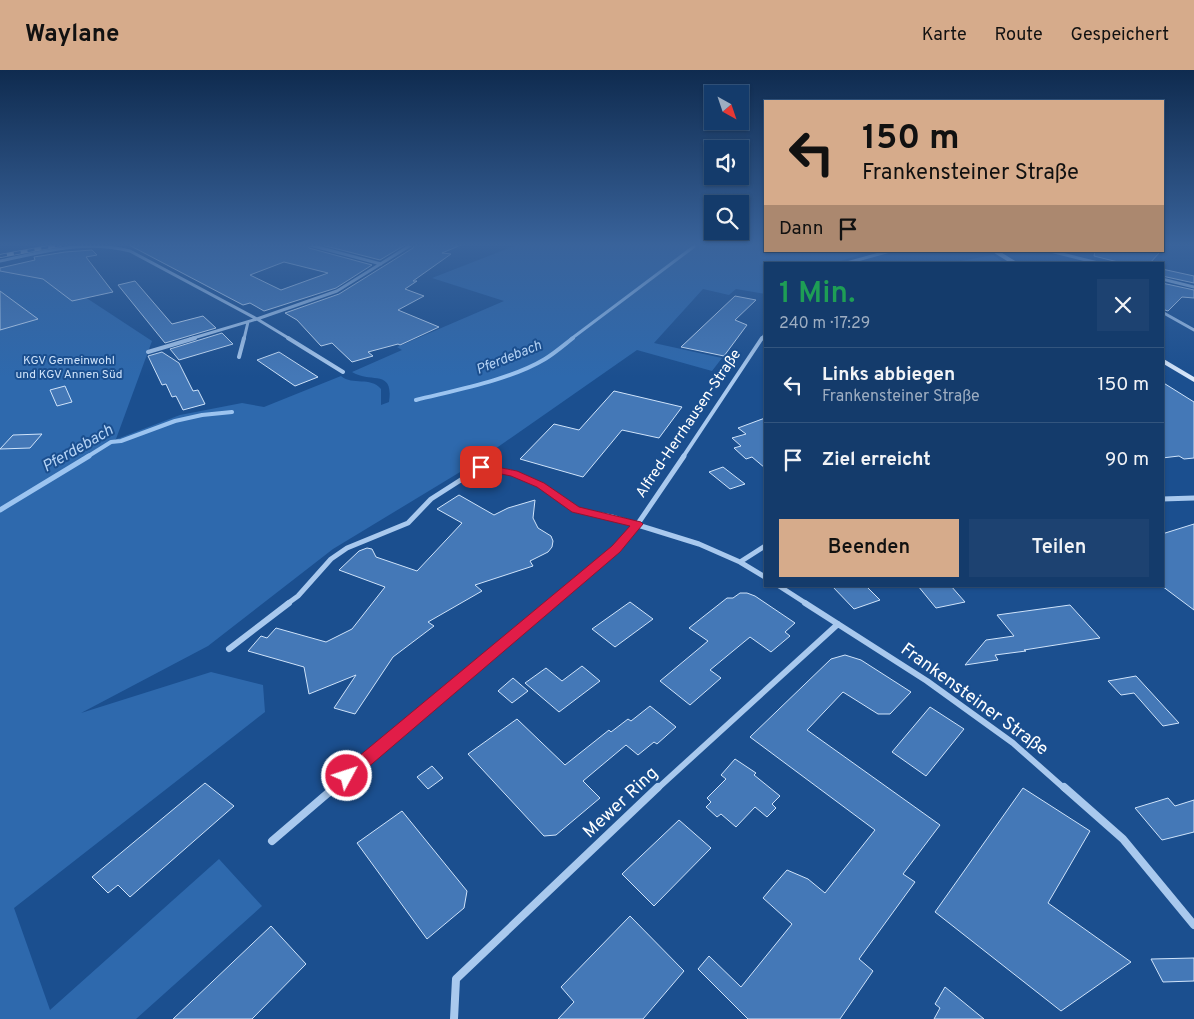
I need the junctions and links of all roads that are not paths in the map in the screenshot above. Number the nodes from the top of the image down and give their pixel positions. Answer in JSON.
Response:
{"nodes":[{"id":1,"x":202,"y":289,"type":"edge"},
{"id":2,"x":340,"y":289,"type":"edge"},
{"id":3,"x":1164,"y":313,"type":"edge"},
{"id":4,"x":257,"y":319,"type":"junction"},
{"id":5,"x":248,"y":322,"type":"junction"},
{"id":6,"x":1194,"y":330,"type":"edge"},
{"id":7,"x":764,"y":335,"type":"edge"},
{"id":8,"x":148,"y":352,"type":"dead end"},
{"id":9,"x":239,"y":357,"type":"dead end"},
{"id":10,"x":1164,"y":361,"type":"edge"},
{"id":11,"x":343,"y":372,"type":"dead end"},
{"id":12,"x":1194,"y":380,"type":"edge"},
{"id":13,"x":1194,"y":498,"type":"edge"},
{"id":14,"x":1164,"y":499,"type":"edge"},
{"id":15,"x":638,"y":524,"type":"junction"},
{"id":16,"x":764,"y":547,"type":"edge"},
{"id":17,"x":740,"y":562,"type":"junction"},
{"id":18,"x":764,"y":576,"type":"edge"},
{"id":19,"x":781,"y":587,"type":"edge"},
{"id":20,"x":838,"y":624,"type":"junction"},
{"id":21,"x":229,"y":649,"type":"dead end"},
{"id":22,"x":272,"y":840,"type":"dead end"},
{"id":23,"x":1194,"y":925,"type":"edge"},
{"id":24,"x":454,"y":1019,"type":"edge"}],
"edges":[{"from":1,"to":4,"type":"street"},
{"from":2,"to":4,"type":"street"},
{"from":3,"to":6,"type":"street"},
{"from":4,"to":5,"type":"street"},
{"from":4,"to":11,"type":"street"},
{"from":5,"to":8,"type":"street"},
{"from":5,"to":9,"type":"street"},
{"from":7,"to":15,"type":"street","name":"Alfred-Herrhausen-Straße"},
{"from":10,"to":12,"type":"main road"},
{"from":13,"to":14,"type":"street"},
{"from":15,"to":17,"type":"street"},
{"from":15,"to":21,"type":"street"},
{"from":15,"to":22,"type":"street","name":"Alfred-Herrhausen-Straße"},
{"from":16,"to":17,"type":"street"},
{"from":17,"to":18,"type":"street"},
{"from":19,"to":20,"type":"street","name":"Frankensteiner Straße"},
{"from":20,"to":23,"type":"street","name":"Frankensteiner Straße"},
{"from":20,"to":24,"type":"street","name":"Mewer Ring"}]}
